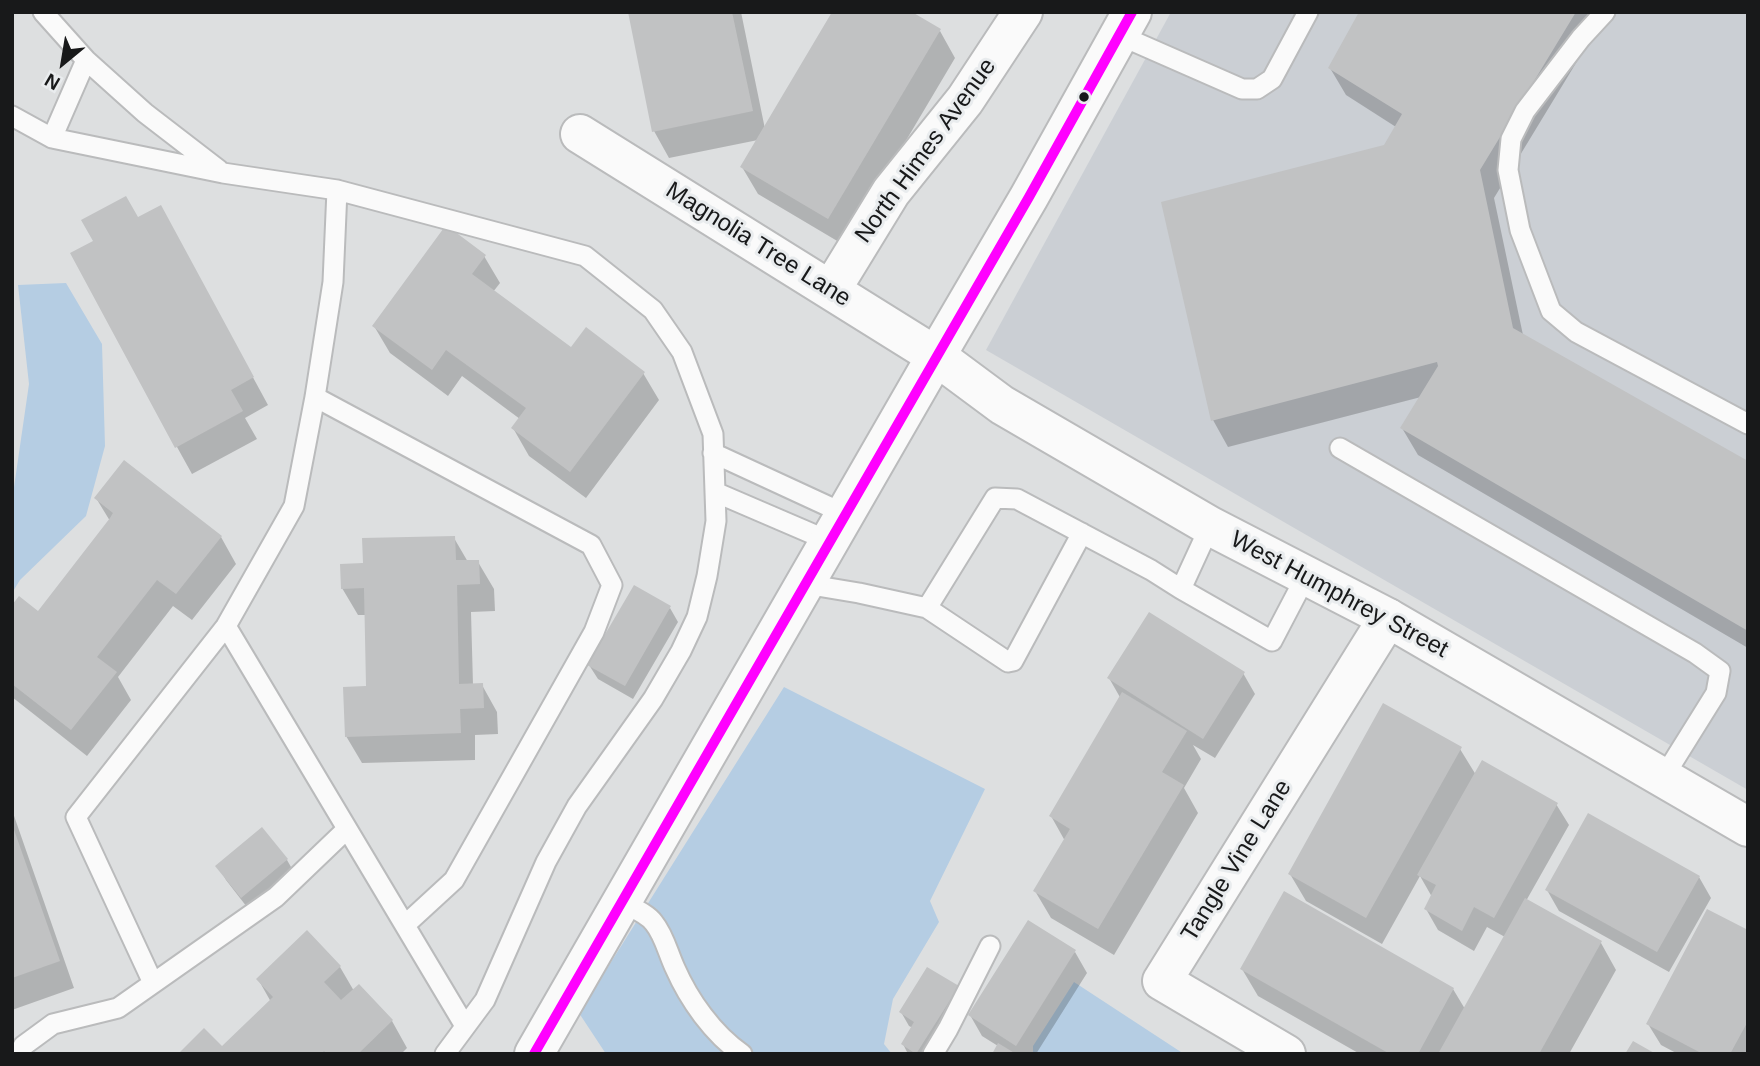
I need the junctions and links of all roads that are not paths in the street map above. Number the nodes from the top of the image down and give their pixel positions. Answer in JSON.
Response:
{"nodes":[{"id":1,"x":43,"y":12,"type":"edge"},
{"id":2,"x":1023,"y":12,"type":"edge"},
{"id":3,"x":1308,"y":12,"type":"edge"},
{"id":4,"x":1605,"y":12,"type":"edge"},
{"id":5,"x":1126,"y":24,"type":"edge"},
{"id":6,"x":86,"y":60,"type":"junction"},
{"id":7,"x":12,"y":116,"type":"edge"},
{"id":8,"x":580,"y":134,"type":"dead end"},
{"id":9,"x":52,"y":138,"type":"junction"},
{"id":10,"x":223,"y":173,"type":"junction"},
{"id":11,"x":337,"y":190,"type":"junction"},
{"id":12,"x":831,"y":290,"type":"junction"},
{"id":13,"x":936,"y":356,"type":"junction"},
{"id":14,"x":315,"y":397,"type":"junction"},
{"id":15,"x":1748,"y":424,"type":"edge"},
{"id":16,"x":1339,"y":448,"type":"dead end"},
{"id":17,"x":713,"y":453,"type":"junction"},
{"id":18,"x":715,"y":492,"type":"junction"},
{"id":19,"x":1210,"y":526,"type":"junction"},
{"id":20,"x":837,"y":528,"type":"junction"},
{"id":21,"x":1082,"y":533,"type":"junction"},
{"id":22,"x":1306,"y":576,"type":"junction"},
{"id":23,"x":805,"y":583,"type":"junction"},
{"id":24,"x":1181,"y":589,"type":"junction"},
{"id":25,"x":926,"y":608,"type":"junction"},
{"id":26,"x":1388,"y":618,"type":"junction"},
{"id":27,"x":226,"y":625,"type":"junction"},
{"id":28,"x":1663,"y":778,"type":"junction"},
{"id":29,"x":1748,"y":827,"type":"edge"},
{"id":30,"x":347,"y":829,"type":"junction"},
{"id":31,"x":621,"y":902,"type":"junction"},
{"id":32,"x":405,"y":925,"type":"junction"},
{"id":33,"x":990,"y":946,"type":"dead end"},
{"id":34,"x":153,"y":983,"type":"junction"},
{"id":35,"x":465,"y":1026,"type":"junction"},
{"id":36,"x":26,"y":1051,"type":"edge"},
{"id":37,"x":445,"y":1054,"type":"edge"},
{"id":38,"x":534,"y":1054,"type":"edge"},
{"id":39,"x":742,"y":1054,"type":"edge"},
{"id":40,"x":933,"y":1054,"type":"edge"},
{"id":41,"x":1286,"y":1054,"type":"edge"}],
"edges":[{"from":1,"to":6,"type":"lane"},
{"from":2,"to":12,"type":"street","name":"North Himes Avenue"},
{"from":3,"to":5,"type":"lane"},
{"from":4,"to":15,"type":"lane"},
{"from":5,"to":13,"type":"street"},
{"from":6,"to":9,"type":"lane"},
{"from":6,"to":10,"type":"lane"},
{"from":7,"to":9,"type":"lane"},
{"from":8,"to":12,"type":"street","name":"Magnolia Tree Lane"},
{"from":9,"to":10,"type":"lane"},
{"from":10,"to":11,"type":"lane"},
{"from":11,"to":14,"type":"lane"},
{"from":11,"to":17,"type":"lane"},
{"from":12,"to":13,"type":"street","name":"Magnolia Tree Lane"},
{"from":13,"to":19,"type":"street","name":"West Humphrey Street"},
{"from":13,"to":20,"type":"street"},
{"from":14,"to":27,"type":"lane"},
{"from":14,"to":32,"type":"lane"},
{"from":16,"to":28,"type":"lane"},
{"from":17,"to":18,"type":"lane"},
{"from":17,"to":20,"type":"lane"},
{"from":18,"to":20,"type":"lane"},
{"from":18,"to":35,"type":"lane"},
{"from":19,"to":22,"type":"street","name":"West Humphrey Street"},
{"from":19,"to":24,"type":"lane"},
{"from":20,"to":23,"type":"street"},
{"from":21,"to":24,"type":"lane"},
{"from":21,"to":25,"type":"lane"},
{"from":21,"to":25,"type":"lane"},
{"from":22,"to":24,"type":"lane"},
{"from":22,"to":26,"type":"street","name":"West Humphrey Street"},
{"from":23,"to":25,"type":"lane"},
{"from":23,"to":31,"type":"street"},
{"from":26,"to":28,"type":"street","name":"West Humphrey Street"},
{"from":26,"to":41,"type":"street","name":"Tangle Vine Lane"},
{"from":27,"to":30,"type":"lane"},
{"from":27,"to":34,"type":"lane"},
{"from":28,"to":29,"type":"street","name":"West Humphrey Street"},
{"from":30,"to":32,"type":"lane"},
{"from":30,"to":34,"type":"lane"},
{"from":31,"to":38,"type":"street"},
{"from":31,"to":39,"type":"lane"},
{"from":32,"to":35,"type":"lane"},
{"from":33,"to":40,"type":"lane"},
{"from":34,"to":36,"type":"lane"},
{"from":35,"to":37,"type":"lane"}]}
